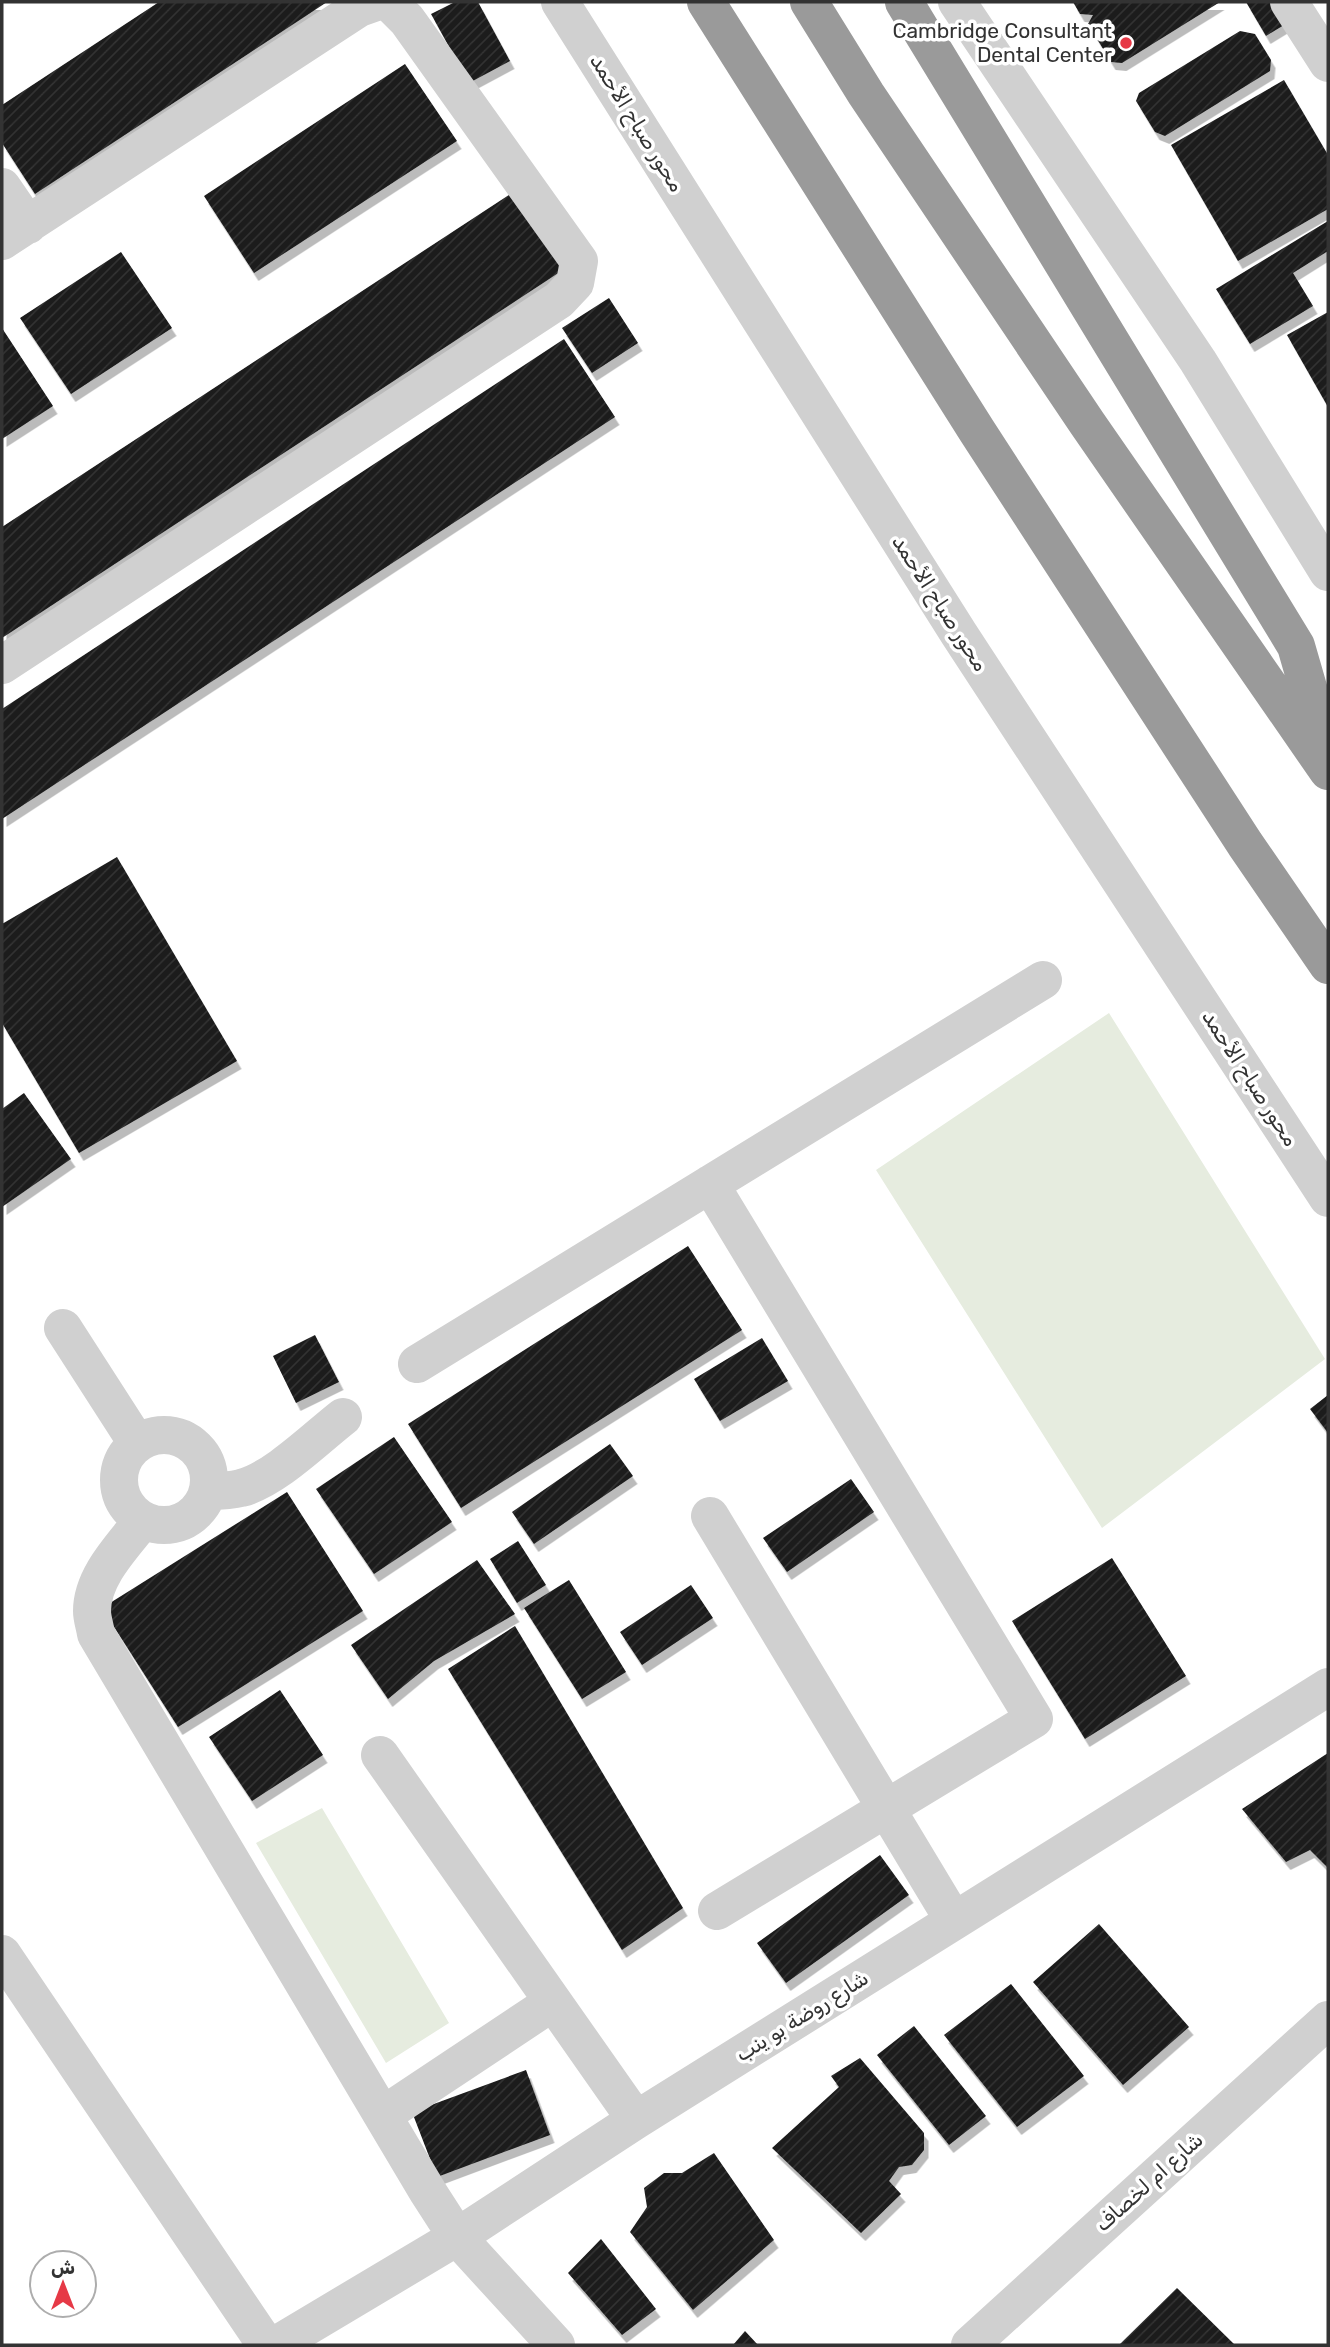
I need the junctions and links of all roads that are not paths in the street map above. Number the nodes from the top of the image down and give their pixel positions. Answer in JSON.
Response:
{"nodes":[{"id":1,"x":376,"y":2,"type":"edge"},
{"id":2,"x":389,"y":2,"type":"edge"},
{"id":3,"x":561,"y":2,"type":"edge"},
{"id":4,"x":706,"y":2,"type":"edge"},
{"id":5,"x":809,"y":2,"type":"edge"},
{"id":6,"x":904,"y":2,"type":"edge"},
{"id":7,"x":957,"y":2,"type":"edge"},
{"id":8,"x":1289,"y":2,"type":"edge"},
{"id":9,"x":1328,"y":64,"type":"edge"},
{"id":10,"x":2,"y":187,"type":"edge"},
{"id":11,"x":15,"y":233,"type":"edge"},
{"id":12,"x":1328,"y":572,"type":"edge"},
{"id":13,"x":2,"y":665,"type":"edge"},
{"id":14,"x":1328,"y":759,"type":"edge"},
{"id":15,"x":1328,"y":771,"type":"edge"},
{"id":16,"x":1328,"y":965,"type":"edge"},
{"id":17,"x":1043,"y":979,"type":"dead end"},
{"id":18,"x":710,"y":1184,"type":"junction"},
{"id":19,"x":1328,"y":1198,"type":"edge"},
{"id":20,"x":63,"y":1328,"type":"dead end"},
{"id":21,"x":417,"y":1364,"type":"dead end"},
{"id":22,"x":343,"y":1417,"type":"dead end"},
{"id":23,"x":137,"y":1443,"type":"junction"},
{"id":24,"x":208,"y":1490,"type":"junction"},
{"id":25,"x":710,"y":1516,"type":"dead end"},
{"id":26,"x":142,"y":1520,"type":"junction"},
{"id":27,"x":1328,"y":1687,"type":"edge"},
{"id":28,"x":380,"y":1755,"type":"dead end"},
{"id":29,"x":886,"y":1810,"type":"junction"},
{"id":30,"x":718,"y":1911,"type":"dead end"},
{"id":31,"x":954,"y":1921,"type":"junction"},
{"id":32,"x":2,"y":1954,"type":"edge"},
{"id":33,"x":553,"y":2001,"type":"junction"},
{"id":34,"x":1328,"y":2020,"type":"edge"},
{"id":35,"x":383,"y":2115,"type":"junction"},
{"id":36,"x":636,"y":2120,"type":"junction"},
{"id":37,"x":457,"y":2237,"type":"junction"},
{"id":38,"x":266,"y":2345,"type":"edge"},
{"id":39,"x":276,"y":2345,"type":"edge"},
{"id":40,"x":556,"y":2345,"type":"edge"},
{"id":41,"x":970,"y":2345,"type":"edge"}],
"edges":[{"from":1,"to":11,"type":"street"},
{"from":2,"to":13,"type":"street"},
{"from":3,"to":19,"type":"street","name":"محور صباح الأحمد"},
{"from":4,"to":16,"type":"highway"},
{"from":5,"to":15,"type":"highway"},
{"from":6,"to":14,"type":"highway"},
{"from":7,"to":12,"type":"street"},
{"from":8,"to":9,"type":"street"},
{"from":10,"to":11,"type":"street"},
{"from":17,"to":18,"type":"street"},
{"from":18,"to":21,"type":"street"},
{"from":18,"to":29,"type":"street"},
{"from":20,"to":23,"type":"street"},
{"from":22,"to":24,"type":"street"},
{"from":23,"to":24,"type":"street"},
{"from":23,"to":26,"type":"street"},
{"from":24,"to":26,"type":"street"},
{"from":25,"to":29,"type":"street"},
{"from":26,"to":35,"type":"street"},
{"from":27,"to":31,"type":"street","name":"شارع روضة بو ينب"},
{"from":28,"to":33,"type":"street"},
{"from":29,"to":30,"type":"street"},
{"from":29,"to":31,"type":"street"},
{"from":31,"to":36,"type":"street","name":"شارع روضة بو ينب"},
{"from":32,"to":38,"type":"street"},
{"from":33,"to":35,"type":"street"},
{"from":33,"to":36,"type":"street"},
{"from":34,"to":41,"type":"street","name":"شارع ام لخصاف"},
{"from":35,"to":37,"type":"street"},
{"from":36,"to":37,"type":"street","name":"شارع روضة بو ينب"},
{"from":37,"to":39,"type":"street","name":"شارع روضة بو ينب"},
{"from":37,"to":40,"type":"street"}]}
